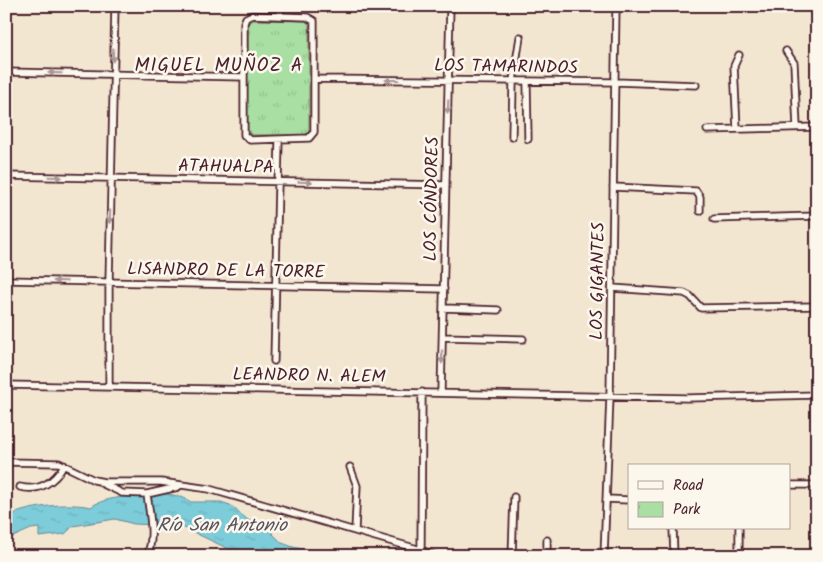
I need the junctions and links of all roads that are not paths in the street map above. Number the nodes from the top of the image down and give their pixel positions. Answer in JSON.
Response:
{"nodes":[{"id":1,"x":115,"y":6,"type":"edge"},
{"id":2,"x":281,"y":6,"type":"edge"},
{"id":3,"x":450,"y":6,"type":"edge"},
{"id":4,"x":616,"y":6,"type":"edge"},
{"id":5,"x":280,"y":16,"type":"junction"},
{"id":6,"x":520,"y":36,"type":"dead end"},
{"id":7,"x":786,"y":51,"type":"dead end"},
{"id":8,"x":739,"y":55,"type":"dead end"},
{"id":9,"x":6,"y":72,"type":"edge"},
{"id":10,"x":113,"y":74,"type":"junction"},
{"id":11,"x":244,"y":77,"type":"junction"},
{"id":12,"x":315,"y":79,"type":"junction"},
{"id":13,"x":449,"y":80,"type":"junction"},
{"id":14,"x":513,"y":81,"type":"junction"},
{"id":15,"x":528,"y":82,"type":"junction"},
{"id":16,"x":616,"y":82,"type":"junction"},
{"id":17,"x":696,"y":85,"type":"dead end"},
{"id":18,"x":797,"y":127,"type":"junction"},
{"id":19,"x":817,"y":127,"type":"edge"},
{"id":20,"x":737,"y":129,"type":"junction"},
{"id":21,"x":707,"y":130,"type":"dead end"},
{"id":22,"x":512,"y":137,"type":"dead end"},
{"id":23,"x":528,"y":139,"type":"dead end"},
{"id":24,"x":279,"y":140,"type":"junction"},
{"id":25,"x":6,"y":176,"type":"edge"},
{"id":26,"x":111,"y":178,"type":"junction"},
{"id":27,"x":279,"y":182,"type":"junction"},
{"id":28,"x":446,"y":185,"type":"junction"},
{"id":29,"x":613,"y":187,"type":"junction"},
{"id":30,"x":700,"y":211,"type":"dead end"},
{"id":31,"x":817,"y":216,"type":"edge"},
{"id":32,"x":714,"y":219,"type":"dead end"},
{"id":33,"x":6,"y":280,"type":"edge"},
{"id":34,"x":109,"y":282,"type":"junction"},
{"id":35,"x":276,"y":286,"type":"junction"},
{"id":36,"x":612,"y":288,"type":"junction"},
{"id":37,"x":444,"y":289,"type":"junction"},
{"id":38,"x":817,"y":306,"type":"edge"},
{"id":39,"x":444,"y":308,"type":"junction"},
{"id":40,"x":498,"y":310,"type":"dead end"},
{"id":41,"x":443,"y":337,"type":"junction"},
{"id":42,"x":523,"y":338,"type":"dead end"},
{"id":43,"x":274,"y":361,"type":"dead end"},
{"id":44,"x":6,"y":385,"type":"edge"},
{"id":45,"x":109,"y":387,"type":"junction"},
{"id":46,"x":422,"y":392,"type":"junction"},
{"id":47,"x":442,"y":392,"type":"junction"},
{"id":48,"x":817,"y":395,"type":"edge"},
{"id":49,"x":610,"y":396,"type":"junction"},
{"id":50,"x":6,"y":462,"type":"edge"},
{"id":51,"x":64,"y":465,"type":"junction"},
{"id":52,"x":350,"y":467,"type":"dead end"},
{"id":53,"x":94,"y":480,"type":"junction"},
{"id":54,"x":790,"y":485,"type":"edge"},
{"id":55,"x":817,"y":485,"type":"edge"},
{"id":56,"x":182,"y":486,"type":"junction"},
{"id":57,"x":20,"y":487,"type":"dead end"},
{"id":58,"x":148,"y":494,"type":"junction"},
{"id":59,"x":514,"y":498,"type":"dead end"},
{"id":60,"x":607,"y":499,"type":"junction"},
{"id":61,"x":628,"y":500,"type":"edge"},
{"id":62,"x":673,"y":530,"type":"edge"},
{"id":63,"x":739,"y":530,"type":"edge"},
{"id":64,"x":355,"y":531,"type":"junction"},
{"id":65,"x":547,"y":540,"type":"dead end"},
{"id":66,"x":421,"y":550,"type":"junction"},
{"id":67,"x":146,"y":556,"type":"edge"},
{"id":68,"x":435,"y":556,"type":"edge"},
{"id":69,"x":512,"y":556,"type":"edge"},
{"id":70,"x":547,"y":556,"type":"edge"},
{"id":71,"x":604,"y":556,"type":"edge"},
{"id":72,"x":674,"y":556,"type":"edge"},
{"id":73,"x":739,"y":556,"type":"edge"}],
"edges":[{"from":1,"to":10,"type":"street","one_way":true},
{"from":2,"to":5,"type":"street"},
{"from":3,"to":13,"type":"street","name":"LOS CÓNDORES"},
{"from":4,"to":16,"type":"street","name":"LOS GIGANTES"},
{"from":5,"to":11,"type":"street"},
{"from":5,"to":12,"type":"street"},
{"from":6,"to":14,"type":"street"},
{"from":7,"to":18,"type":"street"},
{"from":8,"to":20,"type":"street"},
{"from":10,"to":9,"type":"street","one_way":true},
{"from":10,"to":11,"type":"street"},
{"from":10,"to":26,"type":"street"},
{"from":11,"to":24,"type":"street"},
{"from":13,"to":12,"type":"street","name":"LOS TAMARINDOS","one_way":true},
{"from":12,"to":24,"type":"street"},
{"from":13,"to":14,"type":"street","name":"LOS TAMARINDOS"},
{"from":13,"to":28,"type":"street","name":"LOS CÓNDORES","one_way":true},
{"from":14,"to":15,"type":"street","name":"LOS TAMARINDOS"},
{"from":14,"to":22,"type":"street"},
{"from":15,"to":16,"type":"street","name":"LOS TAMARINDOS"},
{"from":15,"to":23,"type":"street"},
{"from":16,"to":17,"type":"street","name":"LOS TAMARINDOS"},
{"from":16,"to":29,"type":"street","name":"LOS GIGANTES"},
{"from":18,"to":19,"type":"street"},
{"from":18,"to":20,"type":"street"},
{"from":20,"to":21,"type":"street"},
{"from":24,"to":27,"type":"street"},
{"from":25,"to":26,"type":"street","name":"ATAHUALPA","one_way":true},
{"from":26,"to":27,"type":"street","name":"ATAHUALPA"},
{"from":26,"to":34,"type":"street","one_way":true},
{"from":27,"to":28,"type":"street","name":"ATAHUALPA","one_way":true},
{"from":27,"to":35,"type":"street"},
{"from":28,"to":37,"type":"street","name":"LOS CÓNDORES"},
{"from":29,"to":30,"type":"street"},
{"from":29,"to":36,"type":"street","name":"LOS GIGANTES"},
{"from":31,"to":32,"type":"street"},
{"from":34,"to":33,"type":"street","name":"LISANDRO DE LA TORRE","one_way":true},
{"from":34,"to":35,"type":"street","name":"LISANDRO DE LA TORRE"},
{"from":34,"to":45,"type":"street"},
{"from":35,"to":37,"type":"street","name":"LISANDRO DE LA TORRE"},
{"from":35,"to":43,"type":"street"},
{"from":36,"to":38,"type":"street"},
{"from":36,"to":49,"type":"street","name":"LOS GIGANTES"},
{"from":37,"to":39,"type":"street","name":"LOS CÓNDORES"},
{"from":39,"to":40,"type":"street"},
{"from":39,"to":41,"type":"street","name":"LOS CÓNDORES"},
{"from":41,"to":42,"type":"street"},
{"from":41,"to":47,"type":"street","name":"LOS CÓNDORES","one_way":true},
{"from":44,"to":45,"type":"street","name":"LEANDRO N. ALEM"},
{"from":45,"to":46,"type":"street","name":"LEANDRO N. ALEM"},
{"from":46,"to":47,"type":"street","name":"LEANDRO N. ALEM"},
{"from":46,"to":66,"type":"street"},
{"from":47,"to":49,"type":"street","name":"LEANDRO N. ALEM"},
{"from":48,"to":49,"type":"street","name":"LEANDRO N. ALEM"},
{"from":49,"to":60,"type":"street","name":"LOS GIGANTES"},
{"from":50,"to":51,"type":"street"},
{"from":51,"to":53,"type":"street"},
{"from":51,"to":57,"type":"street"},
{"from":52,"to":64,"type":"street"},
{"from":53,"to":56,"type":"street"},
{"from":53,"to":58,"type":"street"},
{"from":54,"to":55,"type":"street"},
{"from":56,"to":58,"type":"street"},
{"from":56,"to":64,"type":"street"},
{"from":58,"to":67,"type":"street"},
{"from":59,"to":69,"type":"street"},
{"from":60,"to":61,"type":"street"},
{"from":60,"to":71,"type":"street","name":"LOS GIGANTES"},
{"from":62,"to":72,"type":"street"},
{"from":63,"to":73,"type":"street"},
{"from":64,"to":66,"type":"street"},
{"from":65,"to":70,"type":"street"},
{"from":66,"to":68,"type":"street"}]}
